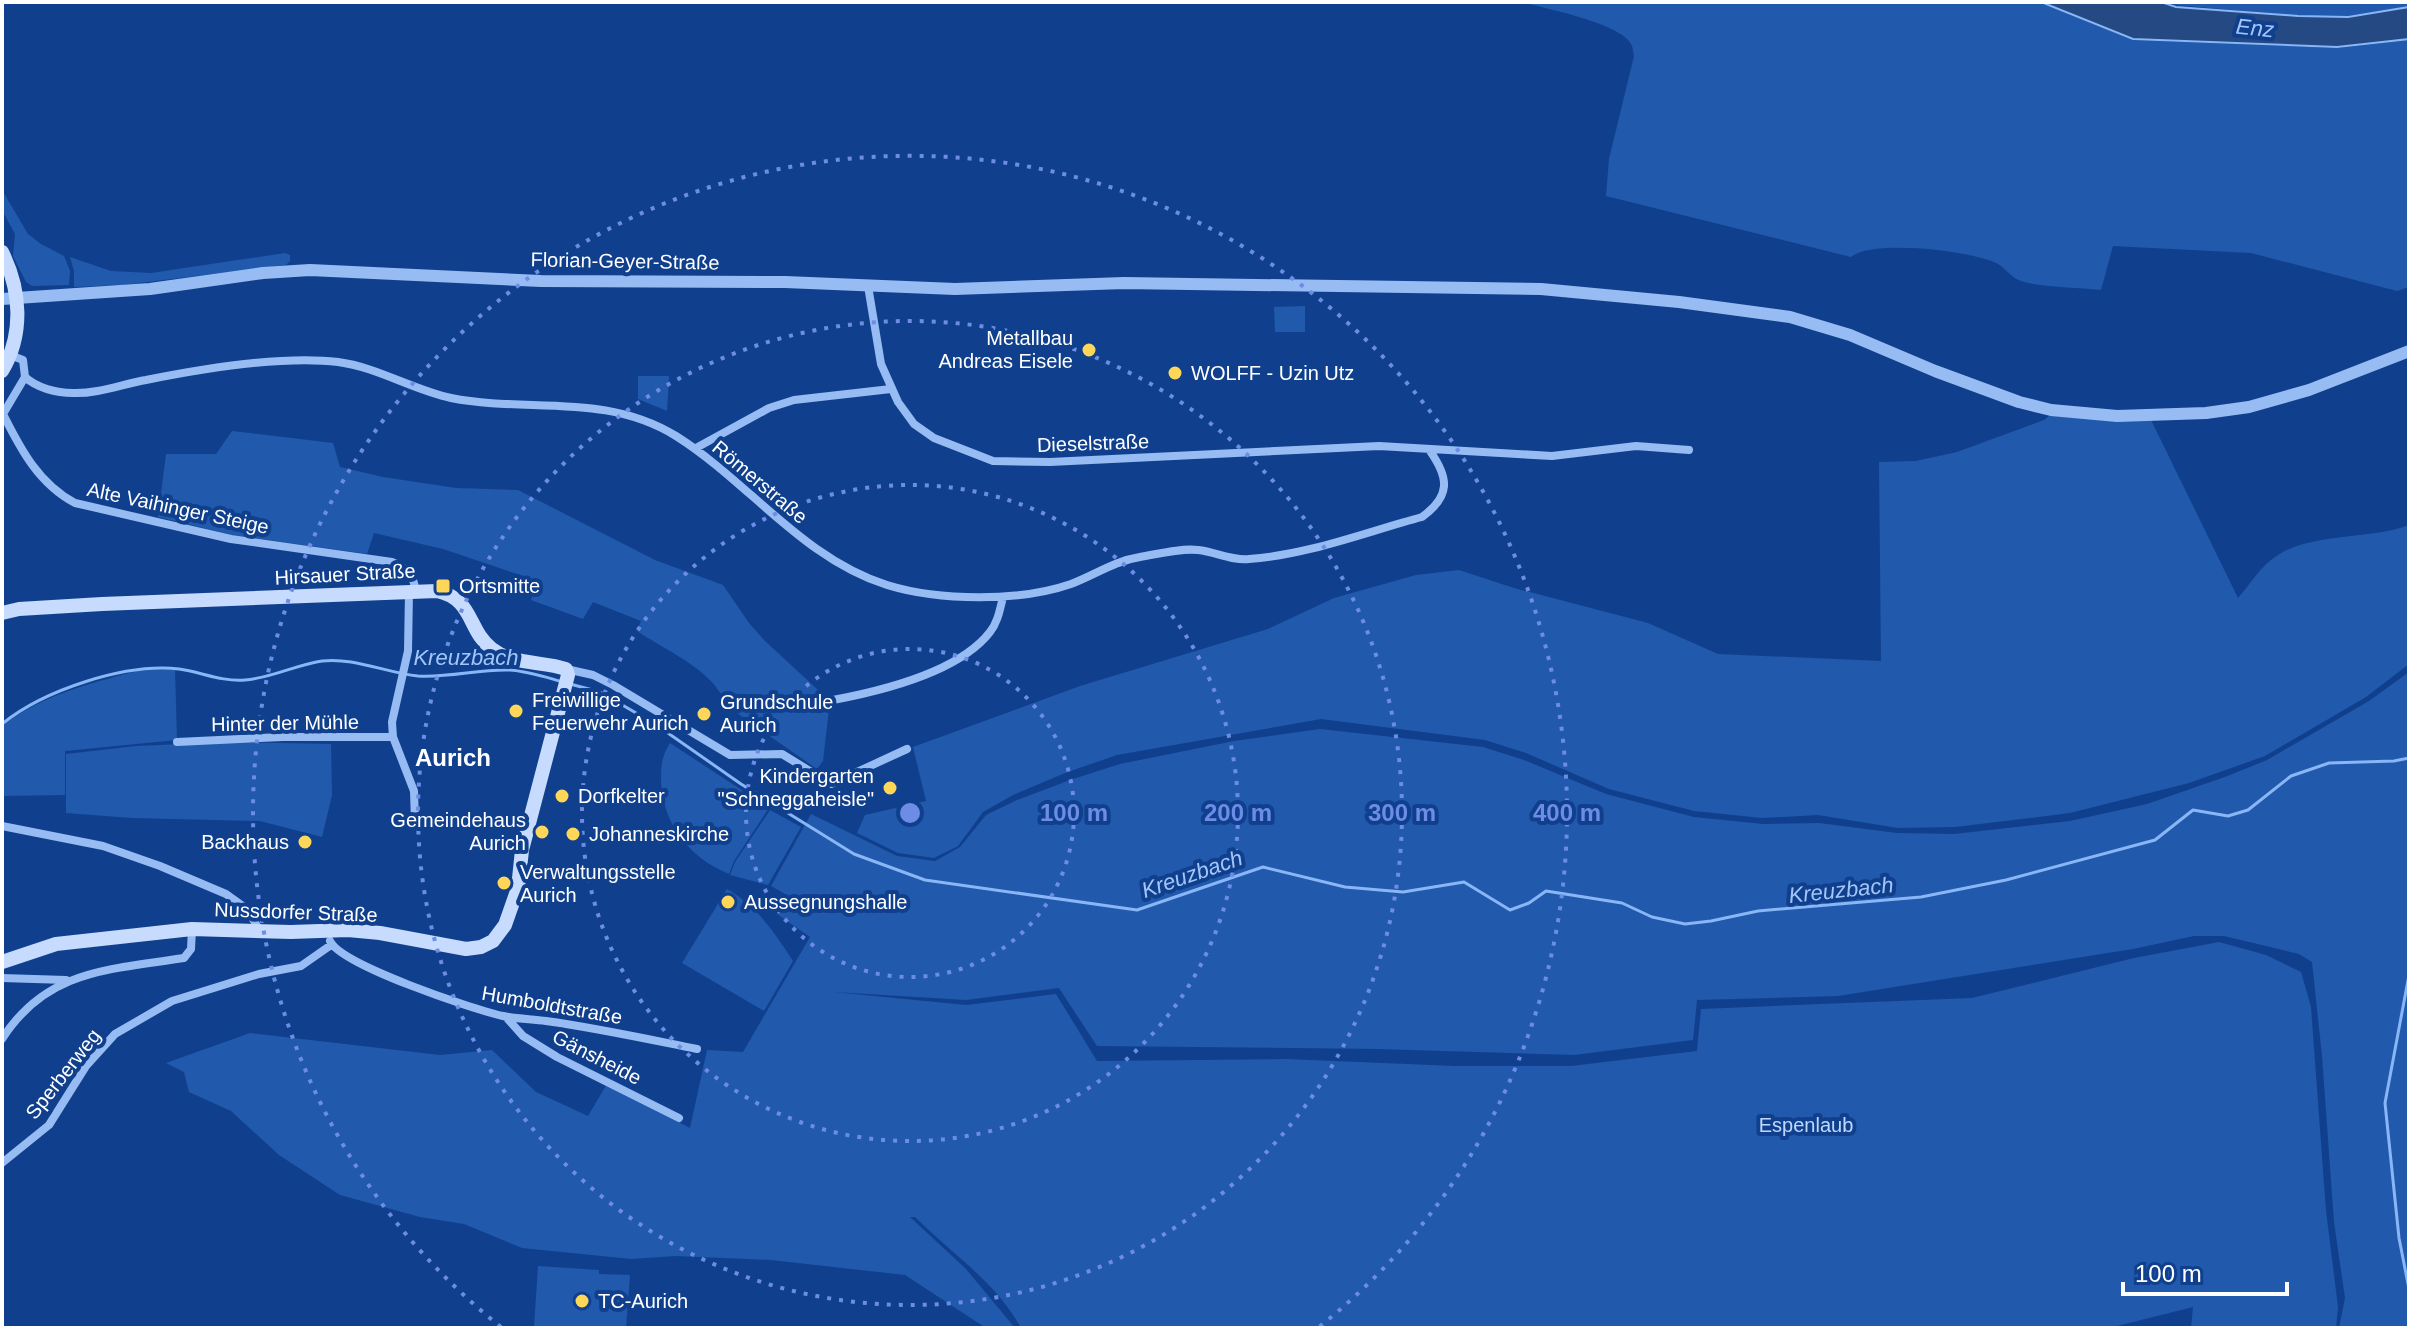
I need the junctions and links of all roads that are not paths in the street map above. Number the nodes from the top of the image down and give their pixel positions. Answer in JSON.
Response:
{"nodes":[{"id":1,"x":2,"y":252,"type":"edge"},
{"id":2,"x":868,"y":286,"type":"junction"},
{"id":3,"x":9,"y":298,"type":"edge"},
{"id":4,"x":2409,"y":351,"type":"edge"},
{"id":5,"x":10,"y":355,"type":"junction"},
{"id":6,"x":2,"y":371,"type":"edge"},
{"id":7,"x":25,"y":377,"type":"junction"},
{"id":8,"x":891,"y":389,"type":"junction"},
{"id":9,"x":2,"y":414,"type":"edge"},
{"id":10,"x":696,"y":448,"type":"junction"},
{"id":11,"x":1689,"y":450,"type":"dead end"},
{"id":12,"x":1430,"y":451,"type":"junction"},
{"id":13,"x":412,"y":591,"type":"junction"},
{"id":14,"x":1003,"y":597,"type":"junction"},
{"id":15,"x":2,"y":613,"type":"edge"},
{"id":16,"x":566,"y":677,"type":"junction"},
{"id":17,"x":833,"y":700,"type":"dead end"},
{"id":18,"x":393,"y":737,"type":"junction"},
{"id":19,"x":177,"y":742,"type":"dead end"},
{"id":20,"x":907,"y":749,"type":"dead end"},
{"id":21,"x":415,"y":822,"type":"dead end"},
{"id":22,"x":2,"y":826,"type":"edge"},
{"id":23,"x":192,"y":929,"type":"junction"},
{"id":24,"x":260,"y":931,"type":"junction"},
{"id":25,"x":329,"y":939,"type":"junction"},
{"id":26,"x":2,"y":962,"type":"edge"},
{"id":27,"x":2,"y":978,"type":"edge"},
{"id":28,"x":67,"y":980,"type":"junction"},
{"id":29,"x":506,"y":1017,"type":"junction"},
{"id":30,"x":2,"y":1039,"type":"edge"},
{"id":31,"x":697,"y":1049,"type":"dead end"},
{"id":32,"x":679,"y":1118,"type":"dead end"},
{"id":33,"x":2,"y":1163,"type":"edge"}],
"edges":[{"from":1,"to":3,"type":"main road"},
{"from":2,"to":3,"type":"street","name":"Florian-Geyer-Straße"},
{"from":2,"to":4,"type":"street","name":"Florian-Geyer-Straße"},
{"from":2,"to":8,"type":"street","name":"Dieselstraße"},
{"from":3,"to":5,"type":"main road"},
{"from":5,"to":6,"type":"main road"},
{"from":5,"to":7,"type":"street"},
{"from":7,"to":9,"type":"street","name":"Alte Vaihinger Steige"},
{"from":7,"to":10,"type":"street","name":"Römerstraße"},
{"from":8,"to":10,"type":"street"},
{"from":8,"to":12,"type":"street","name":"Dieselstraße"},
{"from":9,"to":13,"type":"street","name":"Alte Vaihinger Steige"},
{"from":10,"to":14,"type":"street","name":"Römerstraße"},
{"from":11,"to":12,"type":"street","name":"Dieselstraße"},
{"from":12,"to":14,"type":"street","name":"Römerstraße"},
{"from":13,"to":15,"type":"main road","name":"Hirsauer Straße"},
{"from":13,"to":16,"type":"main road","name":"Hirsauer Straße"},
{"from":13,"to":18,"type":"street"},
{"from":14,"to":17,"type":"street"},
{"from":16,"to":20,"type":"street"},
{"from":16,"to":25,"type":"main road","name":"Nussdorfer Straße"},
{"from":18,"to":19,"type":"street","name":"Hinter der Mühle"},
{"from":18,"to":21,"type":"street"},
{"from":22,"to":24,"type":"street"},
{"from":23,"to":24,"type":"main road","name":"Nussdorfer Straße"},
{"from":23,"to":26,"type":"main road","name":"Nussdorfer Straße"},
{"from":23,"to":28,"type":"street"},
{"from":24,"to":25,"type":"main road","name":"Nussdorfer Straße"},
{"from":25,"to":29,"type":"street","name":"Humboldtstraße"},
{"from":25,"to":33,"type":"street","name":"Sperberweg"},
{"from":27,"to":28,"type":"street"},
{"from":28,"to":30,"type":"street"},
{"from":29,"to":31,"type":"street","name":"Humboldtstraße"},
{"from":29,"to":32,"type":"street","name":"Gänsheide"}]}
